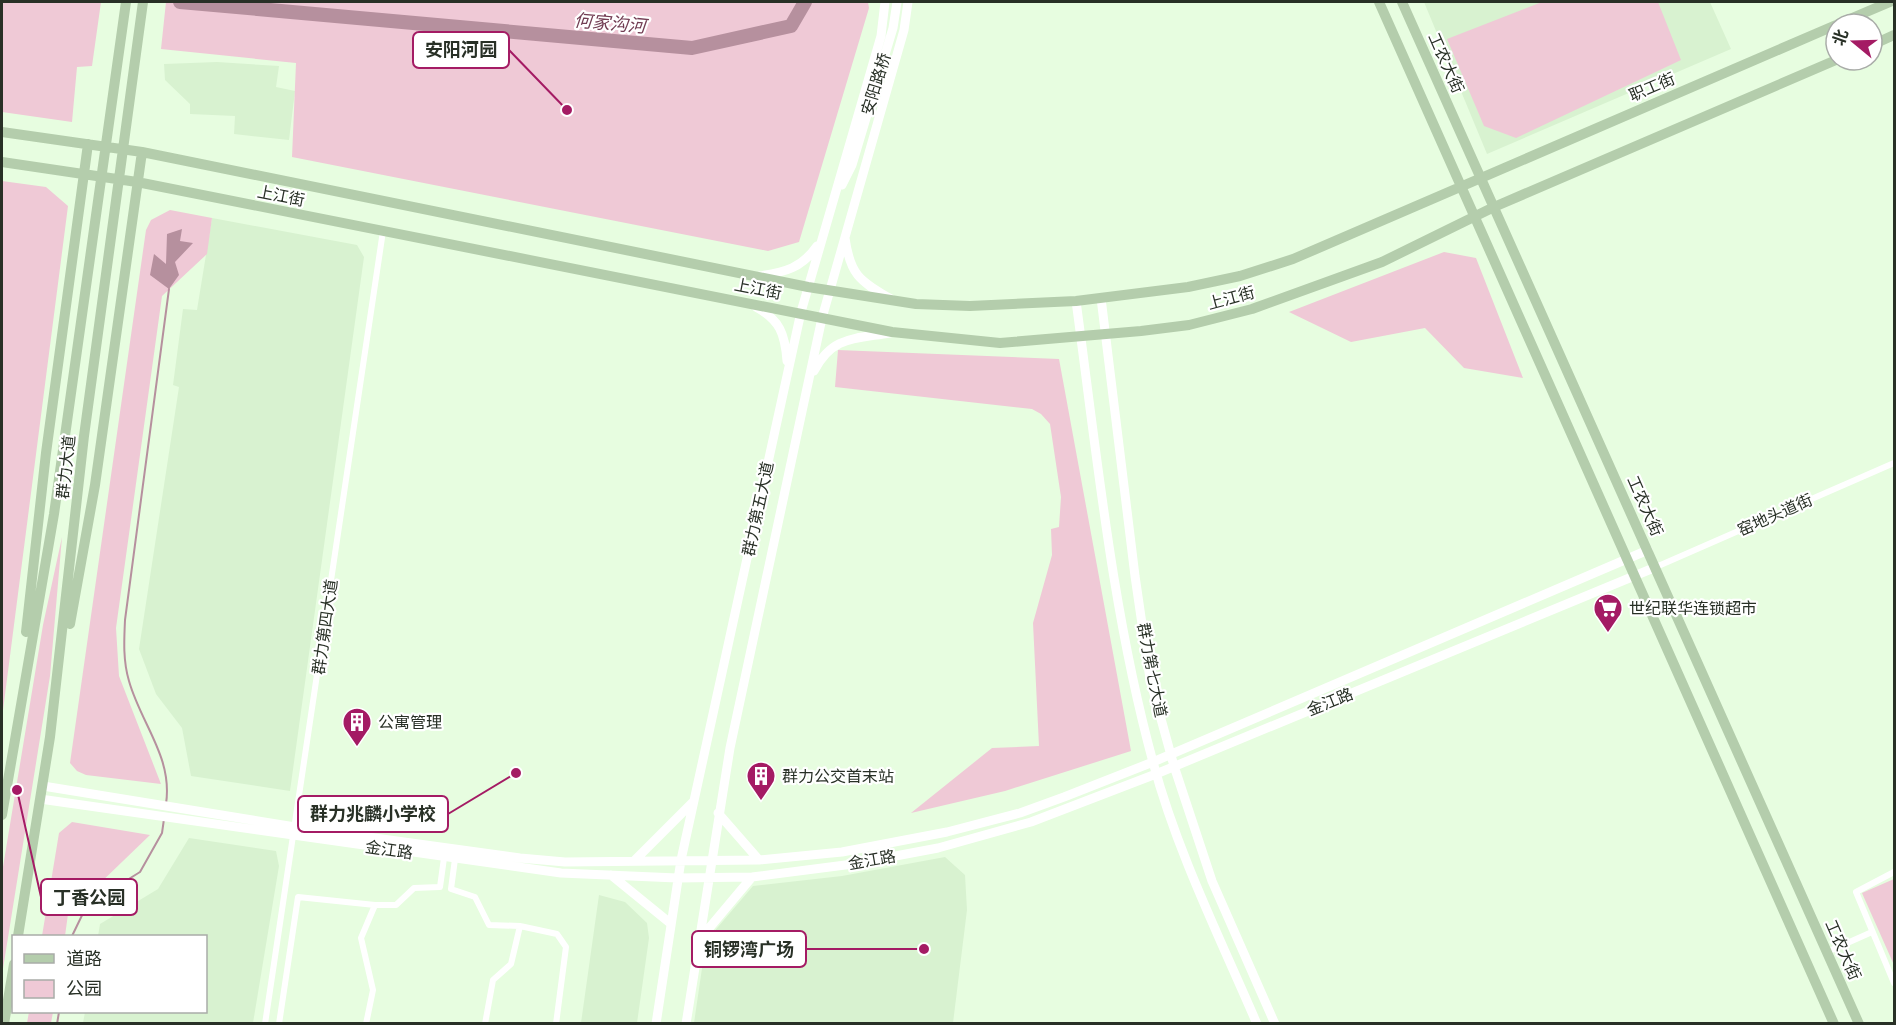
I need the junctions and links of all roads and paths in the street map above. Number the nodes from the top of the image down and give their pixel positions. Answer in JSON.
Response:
{"nodes":[{"id":1,"x":126,"y":2,"type":"edge"},
{"id":2,"x":143,"y":2,"type":"edge"},
{"id":3,"x":885,"y":2,"type":"edge"},
{"id":4,"x":897,"y":2,"type":"edge"},
{"id":5,"x":908,"y":2,"type":"edge"},
{"id":6,"x":1379,"y":2,"type":"edge"},
{"id":7,"x":1402,"y":2,"type":"edge"},
{"id":8,"x":1890,"y":2,"type":"edge"},
{"id":9,"x":1866,"y":12,"type":"edge"},
{"id":10,"x":1824,"y":30,"type":"edge"},
{"id":11,"x":1824,"y":65,"type":"edge"},
{"id":12,"x":2,"y":132,"type":"edge"},
{"id":13,"x":88,"y":144,"type":"junction"},
{"id":14,"x":142,"y":152,"type":"junction"},
{"id":15,"x":2,"y":162,"type":"edge"},
{"id":16,"x":84,"y":175,"type":"junction"},
{"id":17,"x":1480,"y":178,"type":"junction"},
{"id":18,"x":137,"y":182,"type":"junction"},
{"id":19,"x":1460,"y":187,"type":"junction"},
{"id":20,"x":1494,"y":207,"type":"junction"},
{"id":21,"x":830,"y":209,"type":"junction"},
{"id":22,"x":1473,"y":217,"type":"junction"},
{"id":23,"x":383,"y":231,"type":"junction"},
{"id":24,"x":844,"y":234,"type":"junction"},
{"id":25,"x":822,"y":239,"type":"junction"},
{"id":26,"x":757,"y":276,"type":"junction"},
{"id":27,"x":808,"y":287,"type":"junction"},
{"id":28,"x":828,"y":290,"type":"junction"},
{"id":29,"x":1101,"y":298,"type":"junction"},
{"id":30,"x":893,"y":300,"type":"junction"},
{"id":31,"x":1076,"y":301,"type":"junction"},
{"id":32,"x":749,"y":302,"type":"junction"},
{"id":33,"x":801,"y":312,"type":"junction"},
{"id":34,"x":822,"y":318,"type":"junction"},
{"id":35,"x":892,"y":332,"type":"junction"},
{"id":36,"x":1104,"y":335,"type":"junction"},
{"id":37,"x":1081,"y":337,"type":"junction"},
{"id":38,"x":788,"y":372,"type":"junction"},
{"id":39,"x":808,"y":381,"type":"junction"},
{"id":40,"x":1894,"y":463,"type":"edge"},
{"id":41,"x":1648,"y":550,"type":"junction"},
{"id":42,"x":1627,"y":559,"type":"junction"},
{"id":43,"x":1656,"y":567,"type":"junction"},
{"id":44,"x":1635,"y":576,"type":"junction"},
{"id":45,"x":14,"y":737,"type":"junction"},
{"id":46,"x":50,"y":737,"type":"junction"},
{"id":47,"x":1170,"y":754,"type":"junction"},
{"id":48,"x":1153,"y":762,"type":"junction"},
{"id":49,"x":1174,"y":766,"type":"junction"},
{"id":50,"x":1156,"y":774,"type":"junction"},
{"id":51,"x":43,"y":786,"type":"junction"},
{"id":52,"x":40,"y":799,"type":"junction"},
{"id":53,"x":694,"y":801,"type":"junction"},
{"id":54,"x":153,"y":810,"type":"junction"},
{"id":55,"x":718,"y":813,"type":"junction"},
{"id":56,"x":2,"y":815,"type":"edge"},
{"id":57,"x":294,"y":832,"type":"junction"},
{"id":58,"x":444,"y":858,"type":"junction"},
{"id":59,"x":455,"y":859,"type":"junction"},
{"id":60,"x":635,"y":860,"type":"junction"},
{"id":61,"x":681,"y":860,"type":"junction"},
{"id":62,"x":710,"y":860,"type":"junction"},
{"id":63,"x":759,"y":860,"type":"junction"},
{"id":64,"x":1894,"y":872,"type":"edge"},
{"id":65,"x":611,"y":874,"type":"junction"},
{"id":66,"x":752,"y":877,"type":"junction"},
{"id":67,"x":677,"y":878,"type":"junction"},
{"id":68,"x":708,"y":878,"type":"junction"},
{"id":69,"x":375,"y":905,"type":"junction"},
{"id":70,"x":670,"y":923,"type":"junction"},
{"id":71,"x":520,"y":926,"type":"junction"},
{"id":72,"x":1872,"y":932,"type":"junction"},
{"id":73,"x":18,"y":935,"type":"edge"},
{"id":74,"x":698,"y":940,"type":"junction"},
{"id":75,"x":1827,"y":952,"type":"junction"},
{"id":76,"x":12,"y":976,"type":"edge"},
{"id":77,"x":1894,"y":983,"type":"edge"},
{"id":78,"x":4,"y":1023,"type":"edge"},
{"id":79,"x":265,"y":1023,"type":"edge"},
{"id":80,"x":279,"y":1023,"type":"edge"},
{"id":81,"x":366,"y":1023,"type":"edge"},
{"id":82,"x":485,"y":1023,"type":"edge"},
{"id":83,"x":556,"y":1023,"type":"edge"},
{"id":84,"x":656,"y":1023,"type":"edge"},
{"id":85,"x":686,"y":1023,"type":"edge"},
{"id":86,"x":1257,"y":1023,"type":"edge"},
{"id":87,"x":1275,"y":1023,"type":"edge"},
{"id":88,"x":1834,"y":1023,"type":"edge"},
{"id":89,"x":1859,"y":1023,"type":"edge"}],
"edges":[{"from":1,"to":45,"type":"main road","name":"群力大道"},
{"from":2,"to":46,"type":"main road","name":"群力大道"},
{"from":3,"to":21,"type":"main road","name":"群力第五大道"},
{"from":4,"to":21,"type":"main road","name":"安阳路桥"},
{"from":5,"to":24,"type":"main road","name":"群力第五大道"},
{"from":6,"to":19,"type":"main road"},
{"from":7,"to":17,"type":"main road","name":"工农大街"},
{"from":8,"to":9,"type":"main road","name":"职工街"},
{"from":10,"to":17,"type":"main road","name":"职工街"},
{"from":11,"to":20,"type":"main road"},
{"from":12,"to":13,"type":"main road","name":"上江街"},
{"from":13,"to":14,"type":"main road","name":"上江街"},
{"from":13,"to":16,"type":"main road"},
{"from":14,"to":18,"type":"main road"},
{"from":14,"to":26,"type":"main road","name":"上江街"},
{"from":15,"to":16,"type":"main road","name":"上江街"},
{"from":16,"to":18,"type":"main road","name":"上江街"},
{"from":16,"to":45,"type":"main road"},
{"from":17,"to":19,"type":"main road","name":"上江街"},
{"from":17,"to":20,"type":"main road","name":"工农大街"},
{"from":18,"to":23,"type":"main road","name":"上江街"},
{"from":18,"to":46,"type":"main road"},
{"from":19,"to":22,"type":"main road"},
{"from":19,"to":29,"type":"main road","name":"上江街"},
{"from":20,"to":22,"type":"main road","name":"上江街"},
{"from":20,"to":41,"type":"main road","name":"工农大街"},
{"from":21,"to":25,"type":"main road","name":"群力第五大道"},
{"from":22,"to":36,"type":"main road","name":"上江街"},
{"from":22,"to":42,"type":"main road"},
{"from":23,"to":32,"type":"main road","name":"上江街"},
{"from":23,"to":57,"type":"street","name":"群力第四大道"},
{"from":24,"to":28,"type":"main road","name":"群力第五大道"},
{"from":24,"to":30,"type":"main road"},
{"from":25,"to":26,"type":"main road"},
{"from":25,"to":27,"type":"main road","name":"群力第五大道"},
{"from":26,"to":27,"type":"main road","name":"上江街"},
{"from":27,"to":28,"type":"main road","name":"上江街"},
{"from":27,"to":33,"type":"main road","name":"群力第五大道"},
{"from":28,"to":30,"type":"main road","name":"上江街"},
{"from":28,"to":34,"type":"main road","name":"群力第五大道"},
{"from":29,"to":31,"type":"main road","name":"上江街"},
{"from":29,"to":36,"type":"main road","name":"群力第七大道"},
{"from":30,"to":31,"type":"main road","name":"上江街"},
{"from":31,"to":37,"type":"main road","name":"群力第七大道"},
{"from":32,"to":33,"type":"main road","name":"上江街"},
{"from":32,"to":38,"type":"main road"},
{"from":33,"to":34,"type":"main road","name":"上江街"},
{"from":33,"to":38,"type":"main road","name":"群力第五大道"},
{"from":34,"to":35,"type":"main road","name":"上江街"},
{"from":34,"to":39,"type":"main road","name":"群力第五大道"},
{"from":35,"to":37,"type":"main road","name":"上江街"},
{"from":35,"to":39,"type":"main road"},
{"from":36,"to":37,"type":"main road","name":"上江街"},
{"from":36,"to":47,"type":"main road","name":"群力第七大道"},
{"from":37,"to":48,"type":"main road","name":"群力第七大道"},
{"from":38,"to":53,"type":"main road","name":"群力第五大道"},
{"from":39,"to":55,"type":"main road","name":"群力第五大道"},
{"from":40,"to":43,"type":"street","name":"窑地头道街"},
{"from":41,"to":42,"type":"main road","name":"金江路"},
{"from":41,"to":43,"type":"main road","name":"工农大街"},
{"from":42,"to":44,"type":"main road"},
{"from":42,"to":47,"type":"main road","name":"金江路"},
{"from":43,"to":44,"type":"main road","name":"金江路"},
{"from":43,"to":75,"type":"main road","name":"工农大街"},
{"from":44,"to":49,"type":"main road","name":"金江路"},
{"from":44,"to":88,"type":"main road"},
{"from":45,"to":56,"type":"main road","name":"群力大道"},
{"from":46,"to":51,"type":"main road","name":"群力大道"},
{"from":47,"to":48,"type":"main road","name":"金江路"},
{"from":47,"to":49,"type":"main road","name":"群力第七大道"},
{"from":48,"to":50,"type":"main road","name":"群力第七大道"},
{"from":48,"to":63,"type":"main road","name":"金江路"},
{"from":49,"to":50,"type":"main road","name":"金江路"},
{"from":49,"to":87,"type":"main road","name":"群力第七大道"},
{"from":50,"to":66,"type":"main road","name":"金江路"},
{"from":50,"to":86,"type":"main road","name":"群力第七大道"},
{"from":51,"to":52,"type":"main road","name":"群力大道"},
{"from":51,"to":54,"type":"main road","name":"金江路"},
{"from":52,"to":54,"type":"main road","name":"金江路"},
{"from":52,"to":73,"type":"main road","name":"群力大道"},
{"from":53,"to":60,"type":"main road"},
{"from":53,"to":61,"type":"main road","name":"群力第五大道"},
{"from":54,"to":57,"type":"main road","name":"金江路"},
{"from":55,"to":62,"type":"main road","name":"群力第五大道"},
{"from":55,"to":63,"type":"main road"},
{"from":57,"to":58,"type":"main road","name":"金江路"},
{"from":57,"to":60,"type":"main road","name":"金江路"},
{"from":57,"to":79,"type":"street","name":"群力第四大道"},
{"from":58,"to":59,"type":"main road","name":"金江路"},
{"from":58,"to":69,"type":"street"},
{"from":59,"to":65,"type":"main road","name":"金江路"},
{"from":59,"to":71,"type":"street"},
{"from":60,"to":61,"type":"main road","name":"金江路"},
{"from":61,"to":62,"type":"main road","name":"金江路"},
{"from":61,"to":67,"type":"main road","name":"群力第五大道"},
{"from":62,"to":63,"type":"main road","name":"金江路"},
{"from":62,"to":68,"type":"main road","name":"群力第五大道"},
{"from":64,"to":72,"type":"street"},
{"from":65,"to":67,"type":"main road","name":"金江路"},
{"from":65,"to":70,"type":"main road"},
{"from":66,"to":68,"type":"main road","name":"金江路"},
{"from":66,"to":74,"type":"main road"},
{"from":67,"to":68,"type":"main road","name":"金江路"},
{"from":67,"to":70,"type":"main road","name":"群力第五大道"},
{"from":68,"to":74,"type":"main road","name":"群力第五大道"},
{"from":69,"to":80,"type":"street"},
{"from":69,"to":81,"type":"street"},
{"from":70,"to":84,"type":"main road","name":"群力第五大道"},
{"from":71,"to":82,"type":"street"},
{"from":71,"to":83,"type":"street"},
{"from":72,"to":75,"type":"street"},
{"from":72,"to":77,"type":"street"},
{"from":74,"to":85,"type":"main road","name":"群力第五大道"},
{"from":75,"to":89,"type":"main road","name":"工农大街"},
{"from":76,"to":78,"type":"main road"}]}
